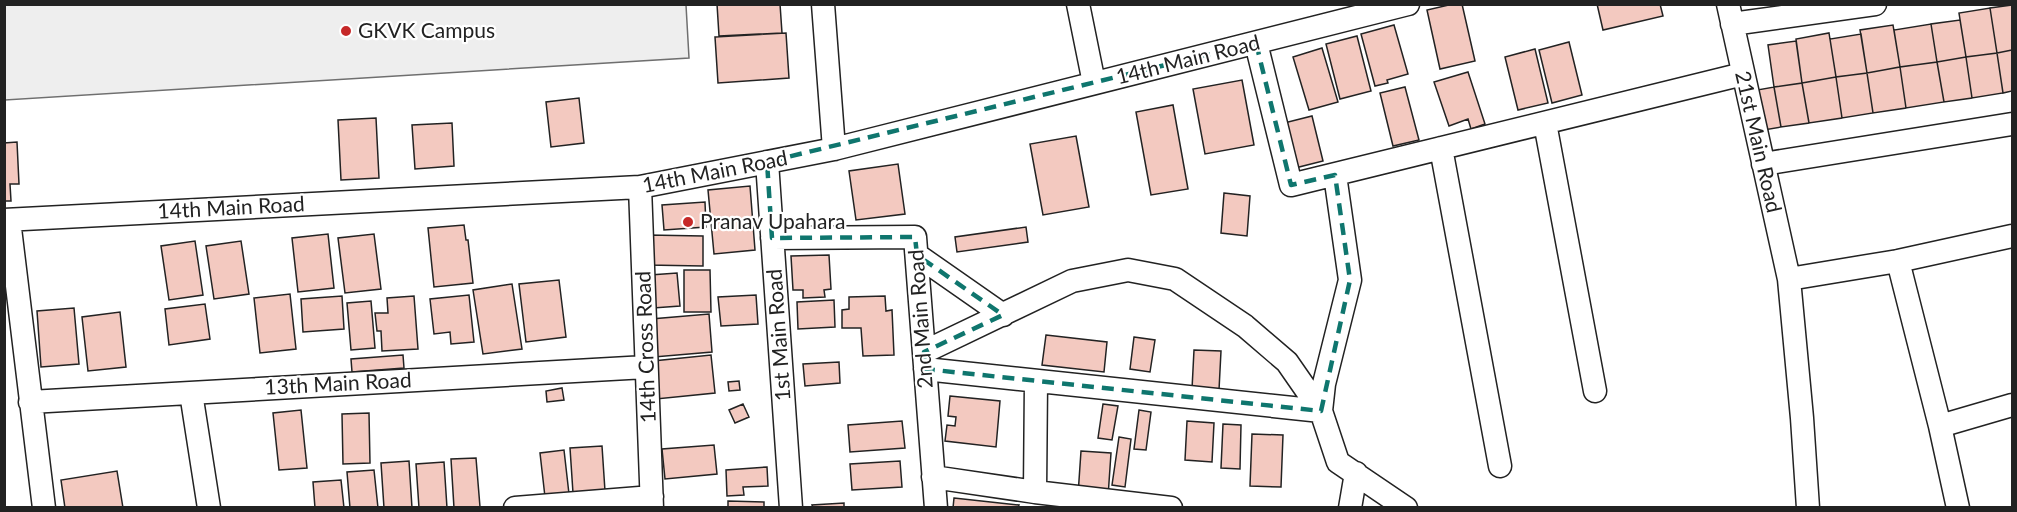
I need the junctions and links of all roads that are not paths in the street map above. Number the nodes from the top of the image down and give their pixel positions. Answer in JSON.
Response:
{"nodes":[{"id":1,"x":823,"y":4,"type":"edge"},
{"id":2,"x":1078,"y":4,"type":"edge"},
{"id":3,"x":1408,"y":4,"type":"edge"},
{"id":4,"x":1875,"y":4,"type":"edge"},
{"id":5,"x":1730,"y":14,"type":"edge"},
{"id":6,"x":1256,"y":42,"type":"junction"},
{"id":7,"x":1743,"y":74,"type":"junction"},
{"id":8,"x":1094,"y":83,"type":"junction"},
{"id":9,"x":1545,"y":123,"type":"junction"},
{"id":10,"x":2013,"y":124,"type":"edge"},
{"id":11,"x":1441,"y":148,"type":"junction"},
{"id":12,"x":834,"y":149,"type":"junction"},
{"id":13,"x":766,"y":162,"type":"junction"},
{"id":14,"x":1763,"y":164,"type":"junction"},
{"id":15,"x":1335,"y":175,"type":"junction"},
{"id":16,"x":640,"y":187,"type":"junction"},
{"id":17,"x":7,"y":220,"type":"edge"},
{"id":18,"x":2013,"y":236,"type":"edge"},
{"id":19,"x":772,"y":238,"type":"junction"},
{"id":20,"x":917,"y":255,"type":"junction"},
{"id":21,"x":1898,"y":261,"type":"junction"},
{"id":22,"x":1789,"y":279,"type":"junction"},
{"id":23,"x":1003,"y":315,"type":"junction"},
{"id":24,"x":925,"y":361,"type":"junction"},
{"id":25,"x":646,"y":367,"type":"junction"},
{"id":26,"x":1036,"y":381,"type":"junction"},
{"id":27,"x":1595,"y":391,"type":"dead end"},
{"id":28,"x":191,"y":393,"type":"junction"},
{"id":29,"x":30,"y":402,"type":"junction"},
{"id":30,"x":2013,"y":405,"type":"edge"},
{"id":31,"x":1321,"y":411,"type":"junction"},
{"id":32,"x":1940,"y":426,"type":"junction"},
{"id":33,"x":1500,"y":466,"type":"dead end"},
{"id":34,"x":1356,"y":473,"type":"junction"},
{"id":35,"x":933,"y":477,"type":"junction"},
{"id":36,"x":1035,"y":492,"type":"junction"},
{"id":37,"x":652,"y":502,"type":"edge"},
{"id":38,"x":44,"y":507,"type":"edge"},
{"id":39,"x":209,"y":507,"type":"edge"},
{"id":40,"x":515,"y":507,"type":"edge"},
{"id":41,"x":791,"y":507,"type":"edge"},
{"id":42,"x":936,"y":507,"type":"edge"},
{"id":43,"x":1171,"y":507,"type":"edge"},
{"id":44,"x":1350,"y":507,"type":"edge"},
{"id":45,"x":1406,"y":507,"type":"edge"},
{"id":46,"x":1808,"y":507,"type":"edge"},
{"id":47,"x":1958,"y":507,"type":"edge"}],
"edges":[{"from":1,"to":12,"type":"street"},
{"from":2,"to":8,"type":"street"},
{"from":3,"to":6,"type":"street","name":"14th Main Road"},
{"from":4,"to":5,"type":"street"},
{"from":5,"to":7,"type":"street","name":"21st Main Road"},
{"from":6,"to":8,"type":"street","name":"14th Main Road"},
{"from":6,"to":15,"type":"street"},
{"from":7,"to":9,"type":"street"},
{"from":7,"to":14,"type":"street","name":"21st Main Road"},
{"from":8,"to":12,"type":"street","name":"14th Main Road"},
{"from":9,"to":11,"type":"street"},
{"from":9,"to":27,"type":"street"},
{"from":10,"to":14,"type":"street"},
{"from":11,"to":15,"type":"street"},
{"from":11,"to":33,"type":"street"},
{"from":12,"to":13,"type":"street","name":"14th Main Road"},
{"from":13,"to":16,"type":"street","name":"14th Main Road"},
{"from":13,"to":19,"type":"street","name":"1st Main Road"},
{"from":14,"to":22,"type":"street","name":"21st Main Road"},
{"from":15,"to":31,"type":"street"},
{"from":16,"to":17,"type":"street","name":"14th Main Road"},
{"from":16,"to":25,"type":"street","name":"14th Cross Road"},
{"from":17,"to":29,"type":"street"},
{"from":18,"to":21,"type":"street"},
{"from":19,"to":20,"type":"street","name":"2nd Main Road"},
{"from":19,"to":41,"type":"street","name":"1st Main Road"},
{"from":20,"to":23,"type":"street"},
{"from":20,"to":24,"type":"street","name":"2nd Main Road"},
{"from":21,"to":22,"type":"street"},
{"from":21,"to":32,"type":"street"},
{"from":22,"to":46,"type":"street","name":"21st Main Road"},
{"from":23,"to":24,"type":"street"},
{"from":23,"to":31,"type":"street"},
{"from":24,"to":26,"type":"street"},
{"from":24,"to":35,"type":"street","name":"2nd Main Road"},
{"from":25,"to":28,"type":"street","name":"13th Main Road"},
{"from":25,"to":37,"type":"street","name":"14th Cross Road"},
{"from":26,"to":31,"type":"street"},
{"from":26,"to":36,"type":"street"},
{"from":28,"to":29,"type":"street","name":"13th Main Road"},
{"from":28,"to":39,"type":"street"},
{"from":29,"to":38,"type":"street"},
{"from":30,"to":32,"type":"street"},
{"from":31,"to":34,"type":"street"},
{"from":32,"to":47,"type":"street"},
{"from":34,"to":44,"type":"street"},
{"from":34,"to":45,"type":"street"},
{"from":35,"to":36,"type":"street"},
{"from":35,"to":42,"type":"street","name":"2nd Main Road"},
{"from":36,"to":43,"type":"street"},
{"from":37,"to":40,"type":"street"}]}
